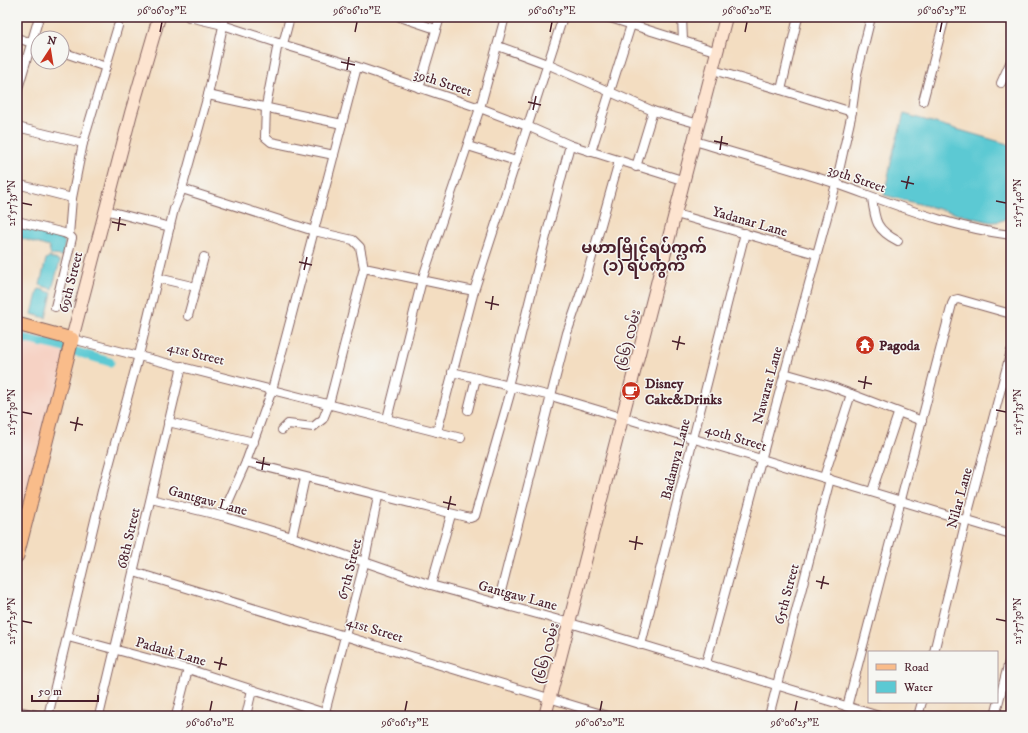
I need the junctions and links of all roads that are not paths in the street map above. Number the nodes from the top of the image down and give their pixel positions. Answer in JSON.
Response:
{"nodes":[{"id":1,"x":39,"y":17,"type":"edge"},
{"id":2,"x":159,"y":17,"type":"edge"},
{"id":3,"x":189,"y":17,"type":"edge"},
{"id":4,"x":290,"y":17,"type":"edge"},
{"id":5,"x":400,"y":17,"type":"edge"},
{"id":6,"x":440,"y":17,"type":"edge"},
{"id":7,"x":505,"y":17,"type":"edge"},
{"id":8,"x":563,"y":17,"type":"edge"},
{"id":9,"x":607,"y":17,"type":"edge"},
{"id":10,"x":682,"y":17,"type":"edge"},
{"id":11,"x":726,"y":17,"type":"edge"},
{"id":12,"x":798,"y":17,"type":"edge"},
{"id":13,"x":871,"y":17,"type":"edge"},
{"id":14,"x":945,"y":17,"type":"edge"},
{"id":15,"x":224,"y":21,"type":"edge"},
{"id":16,"x":631,"y":25,"type":"junction"},
{"id":17,"x":118,"y":26,"type":"dead end"},
{"id":18,"x":436,"y":28,"type":"junction"},
{"id":19,"x":37,"y":30,"type":"edge"},
{"id":20,"x":17,"y":38,"type":"edge"},
{"id":21,"x":683,"y":41,"type":"junction"},
{"id":22,"x":30,"y":42,"type":"edge"},
{"id":23,"x":280,"y":44,"type":"junction"},
{"id":24,"x":498,"y":46,"type":"junction"},
{"id":25,"x":718,"y":52,"type":"junction"},
{"id":26,"x":70,"y":55,"type":"edge"},
{"id":27,"x":30,"y":57,"type":"edge"},
{"id":28,"x":1011,"y":61,"type":"edge"},
{"id":29,"x":547,"y":64,"type":"junction"},
{"id":30,"x":106,"y":67,"type":"junction"},
{"id":31,"x":357,"y":67,"type":"junction"},
{"id":32,"x":713,"y":70,"type":"junction"},
{"id":33,"x":1001,"y":83,"type":"dead end"},
{"id":34,"x":419,"y":88,"type":"junction"},
{"id":35,"x":781,"y":90,"type":"junction"},
{"id":36,"x":17,"y":92,"type":"edge"},
{"id":37,"x":610,"y":92,"type":"junction"},
{"id":38,"x":208,"y":96,"type":"junction"},
{"id":39,"x":923,"y":102,"type":"dead end"},
{"id":40,"x":266,"y":106,"type":"junction"},
{"id":41,"x":480,"y":108,"type":"junction"},
{"id":42,"x":653,"y":111,"type":"junction"},
{"id":43,"x":852,"y":112,"type":"junction"},
{"id":44,"x":342,"y":124,"type":"junction"},
{"id":45,"x":699,"y":124,"type":"junction"},
{"id":46,"x":527,"y":126,"type":"junction"},
{"id":47,"x":17,"y":127,"type":"edge"},
{"id":48,"x":695,"y":141,"type":"junction"},
{"id":49,"x":83,"y":143,"type":"junction"},
{"id":50,"x":570,"y":145,"type":"junction"},
{"id":51,"x":468,"y":146,"type":"junction"},
{"id":52,"x":591,"y":152,"type":"junction"},
{"id":53,"x":334,"y":155,"type":"junction"},
{"id":54,"x":516,"y":161,"type":"junction"},
{"id":55,"x":619,"y":161,"type":"junction"},
{"id":56,"x":636,"y":167,"type":"junction"},
{"id":57,"x":685,"y":181,"type":"junction"},
{"id":58,"x":17,"y":184,"type":"edge"},
{"id":59,"x":836,"y":184,"type":"junction"},
{"id":60,"x":182,"y":189,"type":"junction"},
{"id":61,"x":72,"y":198,"type":"junction"},
{"id":62,"x":872,"y":198,"type":"junction"},
{"id":63,"x":105,"y":210,"type":"junction"},
{"id":64,"x":676,"y":214,"type":"junction"},
{"id":65,"x":17,"y":220,"type":"edge"},
{"id":66,"x":170,"y":227,"type":"junction"},
{"id":67,"x":314,"y":231,"type":"junction"},
{"id":68,"x":745,"y":233,"type":"junction"},
{"id":69,"x":69,"y":235,"type":"junction"},
{"id":70,"x":1011,"y":235,"type":"edge"},
{"id":71,"x":898,"y":241,"type":"dead end"},
{"id":72,"x":816,"y":254,"type":"junction"},
{"id":73,"x":204,"y":257,"type":"dead end"},
{"id":74,"x":364,"y":268,"type":"junction"},
{"id":75,"x":158,"y":278,"type":"junction"},
{"id":76,"x":422,"y":280,"type":"junction"},
{"id":77,"x":196,"y":286,"type":"junction"},
{"id":78,"x":474,"y":291,"type":"junction"},
{"id":79,"x":55,"y":307,"type":"dead end"},
{"id":80,"x":1011,"y":314,"type":"edge"},
{"id":81,"x":188,"y":316,"type":"dead end"},
{"id":82,"x":17,"y":324,"type":"edge"},
{"id":83,"x":70,"y":346,"type":"junction"},
{"id":84,"x":1011,"y":351,"type":"edge"},
{"id":85,"x":139,"y":356,"type":"junction"},
{"id":86,"x":182,"y":366,"type":"junction"},
{"id":87,"x":452,"y":372,"type":"junction"},
{"id":88,"x":784,"y":373,"type":"junction"},
{"id":89,"x":476,"y":378,"type":"junction"},
{"id":90,"x":510,"y":386,"type":"junction"},
{"id":91,"x":272,"y":390,"type":"junction"},
{"id":92,"x":850,"y":394,"type":"junction"},
{"id":93,"x":551,"y":396,"type":"junction"},
{"id":94,"x":329,"y":404,"type":"junction"},
{"id":95,"x":468,"y":410,"type":"dead end"},
{"id":96,"x":898,"y":414,"type":"junction"},
{"id":97,"x":624,"y":418,"type":"junction"},
{"id":98,"x":387,"y":419,"type":"junction"},
{"id":99,"x":922,"y":421,"type":"junction"},
{"id":100,"x":168,"y":422,"type":"junction"},
{"id":101,"x":282,"y":430,"type":"dead end"},
{"id":102,"x":437,"y":432,"type":"junction"},
{"id":103,"x":461,"y":438,"type":"dead end"},
{"id":104,"x":694,"y":438,"type":"junction"},
{"id":105,"x":254,"y":442,"type":"junction"},
{"id":106,"x":761,"y":458,"type":"junction"},
{"id":107,"x":246,"y":462,"type":"junction"},
{"id":108,"x":306,"y":478,"type":"junction"},
{"id":109,"x":827,"y":478,"type":"junction"},
{"id":110,"x":872,"y":492,"type":"junction"},
{"id":111,"x":378,"y":497,"type":"junction"},
{"id":112,"x":151,"y":499,"type":"junction"},
{"id":113,"x":901,"y":500,"type":"junction"},
{"id":114,"x":452,"y":515,"type":"junction"},
{"id":115,"x":222,"y":516,"type":"junction"},
{"id":116,"x":966,"y":520,"type":"junction"},
{"id":117,"x":1011,"y":534,"type":"edge"},
{"id":118,"x":292,"y":537,"type":"junction"},
{"id":119,"x":17,"y":556,"type":"edge"},
{"id":120,"x":364,"y":564,"type":"junction"},
{"id":121,"x":134,"y":572,"type":"junction"},
{"id":122,"x":431,"y":585,"type":"junction"},
{"id":123,"x":498,"y":603,"type":"junction"},
{"id":124,"x":570,"y":623,"type":"junction"},
{"id":125,"x":68,"y":637,"type":"junction"},
{"id":126,"x":345,"y":637,"type":"junction"},
{"id":127,"x":642,"y":646,"type":"junction"},
{"id":128,"x":115,"y":649,"type":"junction"},
{"id":129,"x":934,"y":651,"type":"edge"},
{"id":130,"x":1011,"y":654,"type":"edge"},
{"id":131,"x":706,"y":663,"type":"junction"},
{"id":132,"x":188,"y":669,"type":"junction"},
{"id":133,"x":1008,"y":677,"type":"edge"},
{"id":134,"x":776,"y":685,"type":"junction"},
{"id":135,"x":252,"y":690,"type":"junction"},
{"id":136,"x":550,"y":698,"type":"junction"},
{"id":137,"x":922,"y":703,"type":"edge"},
{"id":138,"x":847,"y":707,"type":"junction"},
{"id":139,"x":17,"y":711,"type":"edge"},
{"id":140,"x":325,"y":714,"type":"edge"},
{"id":141,"x":41,"y":716,"type":"edge"},
{"id":142,"x":48,"y":716,"type":"edge"},
{"id":143,"x":99,"y":716,"type":"edge"},
{"id":144,"x":176,"y":716,"type":"edge"},
{"id":145,"x":246,"y":716,"type":"edge"},
{"id":146,"x":334,"y":716,"type":"edge"},
{"id":147,"x":545,"y":716,"type":"edge"},
{"id":148,"x":608,"y":716,"type":"edge"},
{"id":149,"x":769,"y":716,"type":"edge"},
{"id":150,"x":879,"y":716,"type":"edge"},
{"id":151,"x":918,"y":716,"type":"edge"},
{"id":152,"x":995,"y":716,"type":"edge"}],
"edges":[{"from":1,"to":19,"type":"street"},
{"from":2,"to":63,"type":"street","name":"69th Street"},
{"from":3,"to":15,"type":"street","name":"39th Street"},
{"from":4,"to":23,"type":"street"},
{"from":5,"to":18,"type":"street"},
{"from":6,"to":18,"type":"street"},
{"from":7,"to":24,"type":"street"},
{"from":8,"to":29,"type":"street"},
{"from":9,"to":16,"type":"street"},
{"from":10,"to":21,"type":"street"},
{"from":11,"to":25,"type":"street","name":"(၆၆) လမ်း"},
{"from":12,"to":35,"type":"street"},
{"from":13,"to":43,"type":"street","name":"Nawarat Lane"},
{"from":14,"to":39,"type":"street"},
{"from":15,"to":23,"type":"street","name":"39th Street"},
{"from":15,"to":38,"type":"street"},
{"from":16,"to":21,"type":"street"},
{"from":16,"to":37,"type":"street"},
{"from":17,"to":30,"type":"street"},
{"from":18,"to":34,"type":"street"},
{"from":20,"to":22,"type":"street"},
{"from":21,"to":25,"type":"street"},
{"from":23,"to":31,"type":"street","name":"39th Street"},
{"from":23,"to":40,"type":"street"},
{"from":24,"to":29,"type":"street"},
{"from":24,"to":41,"type":"street"},
{"from":25,"to":32,"type":"street","name":"(၆၆) လမ်း"},
{"from":26,"to":30,"type":"street"},
{"from":27,"to":36,"type":"street"},
{"from":28,"to":33,"type":"street"},
{"from":29,"to":37,"type":"street"},
{"from":29,"to":46,"type":"street"},
{"from":30,"to":49,"type":"street"},
{"from":31,"to":34,"type":"street","name":"39th Street"},
{"from":31,"to":44,"type":"street"},
{"from":32,"to":35,"type":"street"},
{"from":32,"to":45,"type":"street","name":"(၆၆) လမ်း"},
{"from":34,"to":41,"type":"street","name":"39th Street"},
{"from":35,"to":43,"type":"street"},
{"from":37,"to":42,"type":"street"},
{"from":37,"to":52,"type":"street"},
{"from":38,"to":40,"type":"street"},
{"from":38,"to":60,"type":"street"},
{"from":40,"to":44,"type":"street"},
{"from":40,"to":53,"type":"street"},
{"from":41,"to":46,"type":"street","name":"39th Street"},
{"from":41,"to":51,"type":"street"},
{"from":42,"to":45,"type":"street"},
{"from":42,"to":56,"type":"street"},
{"from":43,"to":59,"type":"street","name":"Nawarat Lane"},
{"from":44,"to":53,"type":"street"},
{"from":45,"to":48,"type":"street","name":"(၆၆) လမ်း"},
{"from":46,"to":50,"type":"street","name":"39th Street"},
{"from":46,"to":54,"type":"street"},
{"from":47,"to":49,"type":"street"},
{"from":48,"to":57,"type":"street","name":"(၆၆) လမ်း"},
{"from":48,"to":59,"type":"street","name":"39th Street"},
{"from":49,"to":61,"type":"street"},
{"from":50,"to":52,"type":"street","name":"39th Street"},
{"from":50,"to":90,"type":"street"},
{"from":51,"to":54,"type":"street"},
{"from":51,"to":76,"type":"street"},
{"from":52,"to":55,"type":"street","name":"39th Street"},
{"from":53,"to":67,"type":"street"},
{"from":54,"to":78,"type":"street"},
{"from":55,"to":56,"type":"street","name":"39th Street"},
{"from":55,"to":93,"type":"street"},
{"from":56,"to":57,"type":"street","name":"39th Street"},
{"from":57,"to":64,"type":"street","name":"(၆၆) လမ်း"},
{"from":58,"to":61,"type":"street"},
{"from":59,"to":62,"type":"street","name":"39th Street"},
{"from":59,"to":72,"type":"street","name":"Nawarat Lane"},
{"from":60,"to":66,"type":"street"},
{"from":60,"to":67,"type":"street"},
{"from":61,"to":69,"type":"street"},
{"from":62,"to":70,"type":"street","name":"39th Street"},
{"from":62,"to":71,"type":"street"},
{"from":63,"to":66,"type":"street"},
{"from":63,"to":83,"type":"street","name":"69th Street"},
{"from":64,"to":68,"type":"street","name":"Yadanar Lane"},
{"from":64,"to":97,"type":"street","name":"(၆၆) လမ်း"},
{"from":65,"to":69,"type":"street"},
{"from":66,"to":75,"type":"street"},
{"from":67,"to":74,"type":"street"},
{"from":67,"to":91,"type":"street"},
{"from":68,"to":72,"type":"street","name":"Yadanar Lane"},
{"from":68,"to":104,"type":"street","name":"Badamya Lane"},
{"from":69,"to":79,"type":"street"},
{"from":72,"to":88,"type":"street","name":"Nawarat Lane"},
{"from":73,"to":77,"type":"street"},
{"from":74,"to":76,"type":"street"},
{"from":74,"to":94,"type":"street"},
{"from":75,"to":77,"type":"street"},
{"from":75,"to":85,"type":"street"},
{"from":76,"to":78,"type":"street"},
{"from":76,"to":98,"type":"street"},
{"from":77,"to":81,"type":"street"},
{"from":78,"to":87,"type":"street"},
{"from":80,"to":99,"type":"street"},
{"from":82,"to":83,"type":"main road","name":"41st Street"},
{"from":83,"to":85,"type":"street","name":"41st Street"},
{"from":83,"to":119,"type":"main road","name":"69th Street"},
{"from":84,"to":116,"type":"street","name":"Nilar Lane"},
{"from":85,"to":86,"type":"street","name":"41st Street"},
{"from":85,"to":125,"type":"street"},
{"from":86,"to":91,"type":"street","name":"41st Street"},
{"from":86,"to":100,"type":"street","name":"68th Street"},
{"from":87,"to":89,"type":"street","name":"40th Street"},
{"from":87,"to":102,"type":"street"},
{"from":88,"to":92,"type":"street"},
{"from":88,"to":106,"type":"street","name":"Nawarat Lane"},
{"from":89,"to":90,"type":"street","name":"40th Street"},
{"from":89,"to":95,"type":"street"},
{"from":90,"to":93,"type":"street","name":"40th Street"},
{"from":90,"to":114,"type":"street"},
{"from":91,"to":94,"type":"street","name":"41st Street"},
{"from":91,"to":105,"type":"street"},
{"from":92,"to":96,"type":"street"},
{"from":92,"to":109,"type":"street","name":"65th Street"},
{"from":93,"to":97,"type":"street","name":"40th Street"},
{"from":93,"to":123,"type":"street"},
{"from":94,"to":98,"type":"street","name":"41st Street"},
{"from":94,"to":101,"type":"street"},
{"from":96,"to":99,"type":"street"},
{"from":96,"to":110,"type":"street"},
{"from":97,"to":104,"type":"street","name":"40th Street"},
{"from":97,"to":124,"type":"street","name":"(၆၆) လမ်း"},
{"from":98,"to":102,"type":"street","name":"41st Street"},
{"from":99,"to":113,"type":"street"},
{"from":100,"to":105,"type":"street"},
{"from":100,"to":112,"type":"street","name":"68th Street"},
{"from":102,"to":103,"type":"street","name":"41st Street"},
{"from":104,"to":106,"type":"street","name":"40th Street"},
{"from":104,"to":127,"type":"street","name":"Badamya Lane"},
{"from":105,"to":107,"type":"street"},
{"from":106,"to":109,"type":"street","name":"40th Street"},
{"from":106,"to":131,"type":"street","name":"Nawarat Lane"},
{"from":107,"to":108,"type":"street"},
{"from":107,"to":115,"type":"street"},
{"from":108,"to":111,"type":"street"},
{"from":108,"to":118,"type":"street"},
{"from":109,"to":110,"type":"street","name":"40th Street"},
{"from":109,"to":134,"type":"street","name":"65th Street"},
{"from":110,"to":113,"type":"street","name":"40th Street"},
{"from":111,"to":114,"type":"street"},
{"from":111,"to":120,"type":"street","name":"67th Street"},
{"from":112,"to":115,"type":"street","name":"Gantgaw Lane"},
{"from":112,"to":121,"type":"street","name":"68th Street"},
{"from":113,"to":116,"type":"street","name":"40th Street"},
{"from":113,"to":138,"type":"street"},
{"from":114,"to":122,"type":"street"},
{"from":115,"to":118,"type":"street","name":"Gantgaw Lane"},
{"from":116,"to":117,"type":"street","name":"40th Street"},
{"from":116,"to":129,"type":"street","name":"Nilar Lane"},
{"from":118,"to":120,"type":"street","name":"Gantgaw Lane"},
{"from":120,"to":122,"type":"street","name":"Gantgaw Lane"},
{"from":120,"to":126,"type":"street","name":"67th Street"},
{"from":121,"to":126,"type":"street","name":"41st Street"},
{"from":121,"to":128,"type":"street","name":"68th Street"},
{"from":122,"to":123,"type":"street","name":"Gantgaw Lane"},
{"from":123,"to":124,"type":"street","name":"Gantgaw Lane"},
{"from":124,"to":127,"type":"street","name":"Gantgaw Lane"},
{"from":124,"to":136,"type":"street","name":"(၆၆) လမ်း"},
{"from":125,"to":128,"type":"street","name":"Padauk Lane"},
{"from":125,"to":142,"type":"street"},
{"from":126,"to":136,"type":"street","name":"41st Street"},
{"from":126,"to":140,"type":"street","name":"67th Street"},
{"from":127,"to":131,"type":"street","name":"Gantgaw Lane"},
{"from":128,"to":132,"type":"street","name":"Padauk Lane"},
{"from":128,"to":143,"type":"street","name":"68th Street"},
{"from":130,"to":133,"type":"street"},
{"from":131,"to":134,"type":"street","name":"Gantgaw Lane"},
{"from":132,"to":135,"type":"street","name":"Padauk Lane"},
{"from":132,"to":144,"type":"street"},
{"from":133,"to":152,"type":"street"},
{"from":134,"to":138,"type":"street","name":"Gantgaw Lane"},
{"from":134,"to":149,"type":"street","name":"65th Street"},
{"from":135,"to":140,"type":"street","name":"Padauk Lane"},
{"from":135,"to":145,"type":"street"},
{"from":136,"to":147,"type":"street","name":"(၆၆) လမ်း"},
{"from":136,"to":148,"type":"street","name":"41st Street"},
{"from":137,"to":151,"type":"street"},
{"from":138,"to":150,"type":"street","name":"Gantgaw Lane"},
{"from":139,"to":141,"type":"street"},
{"from":140,"to":146,"type":"street","name":"Padauk Lane"}]}
